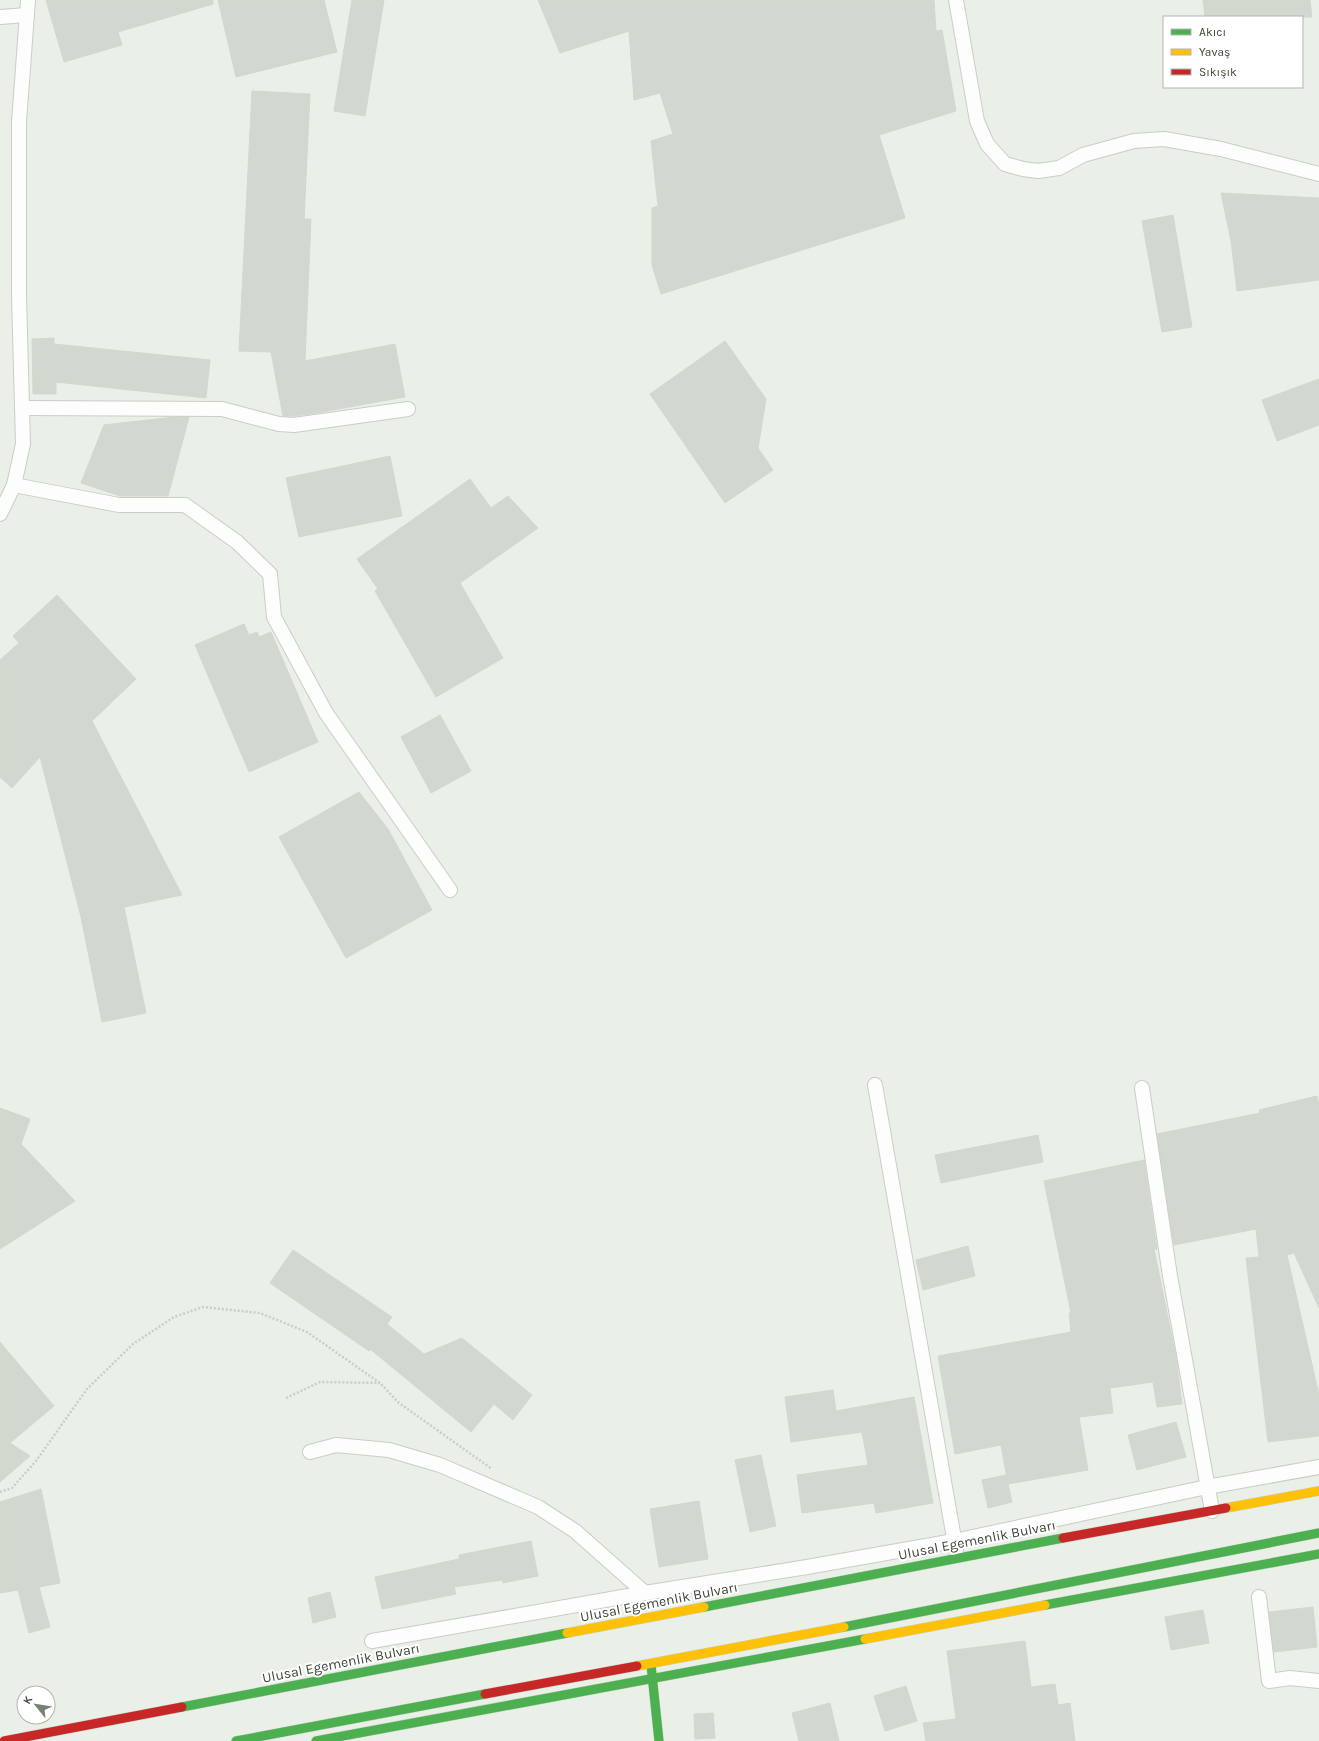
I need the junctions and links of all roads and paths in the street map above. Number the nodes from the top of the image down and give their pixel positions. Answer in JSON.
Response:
{"nodes":[{"id":1,"x":28,"y":0,"type":"edge"},
{"id":2,"x":956,"y":0,"type":"edge"},
{"id":3,"x":27,"y":15,"type":"junction"},
{"id":4,"x":0,"y":17,"type":"edge"},
{"id":5,"x":1319,"y":174,"type":"edge"},
{"id":6,"x":22,"y":408,"type":"junction"},
{"id":7,"x":408,"y":409,"type":"dead end"},
{"id":8,"x":14,"y":485,"type":"junction"},
{"id":9,"x":0,"y":514,"type":"edge"},
{"id":10,"x":450,"y":890,"type":"dead end"},
{"id":11,"x":875,"y":1085,"type":"dead end"},
{"id":12,"x":1142,"y":1088,"type":"dead end"},
{"id":13,"x":380,"y":1383,"type":"junction"},
{"id":14,"x":286,"y":1398,"type":"dead end"},
{"id":15,"x":310,"y":1452,"type":"dead end"},
{"id":16,"x":1319,"y":1467,"type":"edge"},
{"id":17,"x":493,"y":1469,"type":"dead end"},
{"id":18,"x":1207,"y":1487,"type":"junction"},
{"id":19,"x":1319,"y":1490,"type":"edge"},
{"id":20,"x":0,"y":1492,"type":"edge"},
{"id":21,"x":1212,"y":1511,"type":"junction"},
{"id":22,"x":1319,"y":1533,"type":"edge"},
{"id":23,"x":954,"y":1541,"type":"junction"},
{"id":24,"x":1319,"y":1554,"type":"edge"},
{"id":25,"x":957,"y":1557,"type":"junction"},
{"id":26,"x":644,"y":1593,"type":"junction"},
{"id":27,"x":1259,"y":1597,"type":"dead end"},
{"id":28,"x":372,"y":1641,"type":"dead end"},
{"id":29,"x":651,"y":1663,"type":"junction"},
{"id":30,"x":652,"y":1677,"type":"junction"},
{"id":31,"x":1319,"y":1682,"type":"edge"},
{"id":32,"x":4,"y":1741,"type":"edge"},
{"id":33,"x":236,"y":1741,"type":"edge"},
{"id":34,"x":316,"y":1741,"type":"edge"},
{"id":35,"x":659,"y":1741,"type":"edge"}],
"edges":[{"from":1,"to":3,"type":"street"},
{"from":2,"to":5,"type":"street"},
{"from":3,"to":4,"type":"street"},
{"from":3,"to":6,"type":"street"},
{"from":6,"to":7,"type":"street"},
{"from":6,"to":8,"type":"street"},
{"from":8,"to":9,"type":"street"},
{"from":8,"to":10,"type":"street"},
{"from":11,"to":23,"type":"street"},
{"from":12,"to":18,"type":"street"},
{"from":13,"to":14,"type":"path"},
{"from":13,"to":17,"type":"path"},
{"from":13,"to":20,"type":"path"},
{"from":15,"to":26,"type":"street"},
{"from":16,"to":18,"type":"street"},
{"from":18,"to":21,"type":"street"},
{"from":18,"to":23,"type":"street"},
{"from":19,"to":21,"type":"main road","name":"Ulusal Egemenlik Bulvarı"},
{"from":21,"to":25,"type":"main road","name":"Ulusal Egemenlik Bulvarı"},
{"from":22,"to":29,"type":"main road"},
{"from":23,"to":25,"type":"street"},
{"from":23,"to":26,"type":"street"},
{"from":24,"to":30,"type":"main road"},
{"from":25,"to":32,"type":"main road","name":"Ulusal Egemenlik Bulvarı"},
{"from":26,"to":28,"type":"street"},
{"from":27,"to":31,"type":"street"},
{"from":29,"to":30,"type":"main road"},
{"from":29,"to":33,"type":"main road"},
{"from":30,"to":34,"type":"main road"},
{"from":30,"to":35,"type":"main road"}]}
